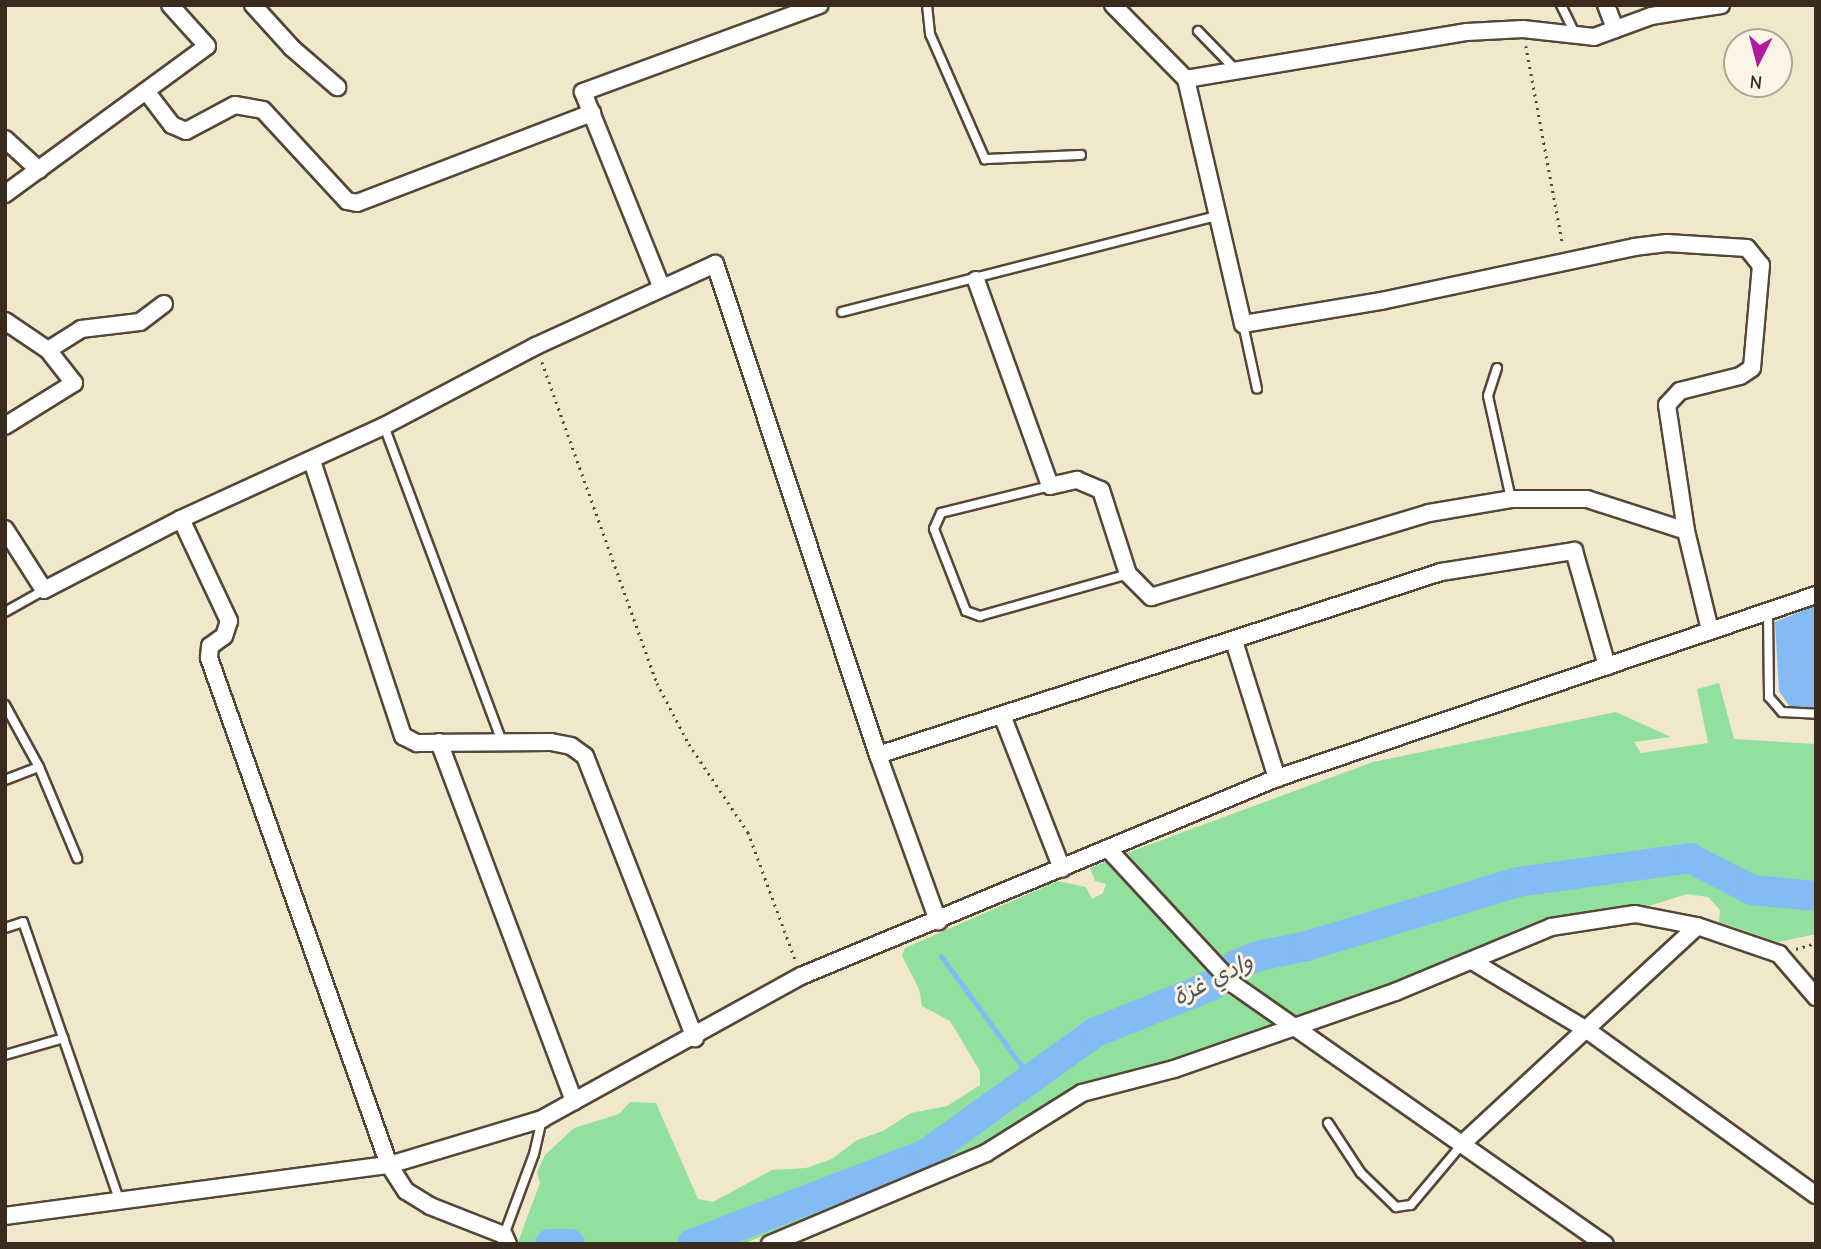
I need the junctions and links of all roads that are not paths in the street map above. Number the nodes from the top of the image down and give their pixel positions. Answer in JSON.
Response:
{"nodes":[{"id":1,"x":170,"y":5,"type":"edge"},
{"id":2,"x":253,"y":5,"type":"edge"},
{"id":3,"x":819,"y":5,"type":"edge"},
{"id":4,"x":928,"y":5,"type":"edge"},
{"id":5,"x":1113,"y":5,"type":"edge"},
{"id":6,"x":1562,"y":5,"type":"edge"},
{"id":7,"x":1606,"y":5,"type":"edge"},
{"id":8,"x":1721,"y":5,"type":"edge"},
{"id":9,"x":773,"y":13,"type":"edge"},
{"id":10,"x":1615,"y":29,"type":"junction"},
{"id":11,"x":1198,"y":31,"type":"dead end"},
{"id":12,"x":1576,"y":36,"type":"junction"},
{"id":13,"x":1235,"y":69,"type":"junction"},
{"id":14,"x":1186,"y":79,"type":"junction"},
{"id":15,"x":337,"y":87,"type":"dead end"},
{"id":16,"x":146,"y":90,"type":"junction"},
{"id":17,"x":592,"y":113,"type":"junction"},
{"id":18,"x":5,"y":139,"type":"edge"},
{"id":19,"x":1081,"y":155,"type":"dead end"},
{"id":20,"x":39,"y":170,"type":"junction"},
{"id":21,"x":5,"y":194,"type":"edge"},
{"id":22,"x":1216,"y":216,"type":"junction"},
{"id":23,"x":976,"y":280,"type":"junction"},
{"id":24,"x":661,"y":286,"type":"junction"},
{"id":25,"x":164,"y":304,"type":"dead end"},
{"id":26,"x":842,"y":312,"type":"dead end"},
{"id":27,"x":5,"y":321,"type":"edge"},
{"id":28,"x":1243,"y":324,"type":"junction"},
{"id":29,"x":48,"y":350,"type":"junction"},
{"id":30,"x":1497,"y":368,"type":"dead end"},
{"id":31,"x":1258,"y":389,"type":"dead end"},
{"id":32,"x":5,"y":426,"type":"edge"},
{"id":33,"x":384,"y":426,"type":"junction"},
{"id":34,"x":312,"y":461,"type":"junction"},
{"id":35,"x":1050,"y":486,"type":"junction"},
{"id":36,"x":1511,"y":499,"type":"junction"},
{"id":37,"x":181,"y":519,"type":"junction"},
{"id":38,"x":5,"y":529,"type":"edge"},
{"id":39,"x":1686,"y":531,"type":"junction"},
{"id":40,"x":1128,"y":574,"type":"junction"},
{"id":41,"x":44,"y":590,"type":"junction"},
{"id":42,"x":1816,"y":595,"type":"edge"},
{"id":43,"x":5,"y":612,"type":"edge"},
{"id":44,"x":1768,"y":612,"type":"junction"},
{"id":45,"x":1710,"y":630,"type":"junction"},
{"id":46,"x":1234,"y":641,"type":"junction"},
{"id":47,"x":1607,"y":666,"type":"junction"},
{"id":48,"x":5,"y":705,"type":"edge"},
{"id":49,"x":1816,"y":714,"type":"edge"},
{"id":50,"x":1002,"y":715,"type":"junction"},
{"id":51,"x":501,"y":740,"type":"junction"},
{"id":52,"x":439,"y":742,"type":"junction"},
{"id":53,"x":878,"y":755,"type":"junction"},
{"id":54,"x":39,"y":767,"type":"junction"},
{"id":55,"x":1277,"y":778,"type":"junction"},
{"id":56,"x":5,"y":780,"type":"edge"},
{"id":57,"x":1109,"y":850,"type":"junction"},
{"id":58,"x":77,"y":858,"type":"dead end"},
{"id":59,"x":1062,"y":869,"type":"junction"},
{"id":60,"x":938,"y":921,"type":"junction"},
{"id":61,"x":1697,"y":926,"type":"junction"},
{"id":62,"x":5,"y":928,"type":"edge"},
{"id":63,"x":1472,"y":961,"type":"junction"},
{"id":64,"x":1816,"y":998,"type":"edge"},
{"id":65,"x":1295,"y":1026,"type":"junction"},
{"id":66,"x":1587,"y":1030,"type":"junction"},
{"id":67,"x":64,"y":1038,"type":"junction"},
{"id":68,"x":695,"y":1038,"type":"junction"},
{"id":69,"x":5,"y":1055,"type":"edge"},
{"id":70,"x":574,"y":1101,"type":"junction"},
{"id":71,"x":542,"y":1119,"type":"junction"},
{"id":72,"x":1328,"y":1123,"type":"dead end"},
{"id":73,"x":1463,"y":1143,"type":"junction"},
{"id":74,"x":389,"y":1165,"type":"junction"},
{"id":75,"x":1816,"y":1195,"type":"edge"},
{"id":76,"x":121,"y":1203,"type":"junction"},
{"id":77,"x":5,"y":1216,"type":"edge"},
{"id":78,"x":506,"y":1240,"type":"edge"},
{"id":79,"x":770,"y":1244,"type":"edge"},
{"id":80,"x":1605,"y":1244,"type":"edge"}],
"edges":[{"from":1,"to":16,"type":"street"},
{"from":2,"to":15,"type":"street"},
{"from":3,"to":9,"type":"street"},
{"from":4,"to":19,"type":"lane"},
{"from":5,"to":14,"type":"street"},
{"from":6,"to":12,"type":"lane"},
{"from":7,"to":10,"type":"street"},
{"from":8,"to":10,"type":"street"},
{"from":9,"to":17,"type":"street"},
{"from":10,"to":12,"type":"street"},
{"from":11,"to":13,"type":"lane"},
{"from":12,"to":13,"type":"street"},
{"from":13,"to":14,"type":"street"},
{"from":14,"to":22,"type":"street"},
{"from":16,"to":17,"type":"street"},
{"from":16,"to":20,"type":"street"},
{"from":17,"to":24,"type":"street"},
{"from":18,"to":20,"type":"street"},
{"from":20,"to":21,"type":"street"},
{"from":22,"to":23,"type":"lane"},
{"from":22,"to":28,"type":"street"},
{"from":23,"to":26,"type":"lane"},
{"from":23,"to":35,"type":"street"},
{"from":24,"to":33,"type":"street"},
{"from":24,"to":53,"type":"street"},
{"from":25,"to":29,"type":"street"},
{"from":27,"to":29,"type":"street"},
{"from":28,"to":31,"type":"lane"},
{"from":28,"to":39,"type":"street"},
{"from":29,"to":32,"type":"street"},
{"from":30,"to":36,"type":"lane"},
{"from":33,"to":34,"type":"street"},
{"from":33,"to":51,"type":"lane"},
{"from":34,"to":37,"type":"street"},
{"from":34,"to":52,"type":"street"},
{"from":35,"to":40,"type":"street"},
{"from":35,"to":40,"type":"lane"},
{"from":36,"to":39,"type":"street"},
{"from":36,"to":40,"type":"street"},
{"from":37,"to":41,"type":"street"},
{"from":37,"to":74,"type":"street"},
{"from":38,"to":41,"type":"street"},
{"from":39,"to":45,"type":"street"},
{"from":41,"to":43,"type":"lane"},
{"from":42,"to":44,"type":"street"},
{"from":44,"to":45,"type":"street"},
{"from":44,"to":49,"type":"lane"},
{"from":45,"to":47,"type":"street"},
{"from":46,"to":47,"type":"street"},
{"from":46,"to":50,"type":"street"},
{"from":46,"to":55,"type":"street"},
{"from":47,"to":55,"type":"street"},
{"from":48,"to":54,"type":"lane"},
{"from":50,"to":53,"type":"street"},
{"from":50,"to":59,"type":"street"},
{"from":51,"to":52,"type":"street"},
{"from":51,"to":68,"type":"street"},
{"from":52,"to":70,"type":"street"},
{"from":53,"to":60,"type":"street"},
{"from":54,"to":56,"type":"lane"},
{"from":54,"to":58,"type":"lane"},
{"from":55,"to":57,"type":"street"},
{"from":57,"to":59,"type":"street"},
{"from":57,"to":65,"type":"street"},
{"from":59,"to":60,"type":"street"},
{"from":60,"to":68,"type":"street"},
{"from":61,"to":63,"type":"street"},
{"from":61,"to":64,"type":"street"},
{"from":61,"to":66,"type":"street"},
{"from":62,"to":67,"type":"lane"},
{"from":63,"to":65,"type":"street"},
{"from":63,"to":66,"type":"street"},
{"from":65,"to":73,"type":"street"},
{"from":65,"to":79,"type":"street"},
{"from":66,"to":73,"type":"street"},
{"from":66,"to":75,"type":"street"},
{"from":67,"to":69,"type":"lane"},
{"from":67,"to":76,"type":"lane"},
{"from":68,"to":70,"type":"street"},
{"from":70,"to":71,"type":"street"},
{"from":71,"to":74,"type":"street"},
{"from":71,"to":78,"type":"lane"},
{"from":72,"to":73,"type":"lane"},
{"from":73,"to":80,"type":"street"},
{"from":74,"to":76,"type":"street"},
{"from":74,"to":78,"type":"street"},
{"from":76,"to":77,"type":"street"}]}
